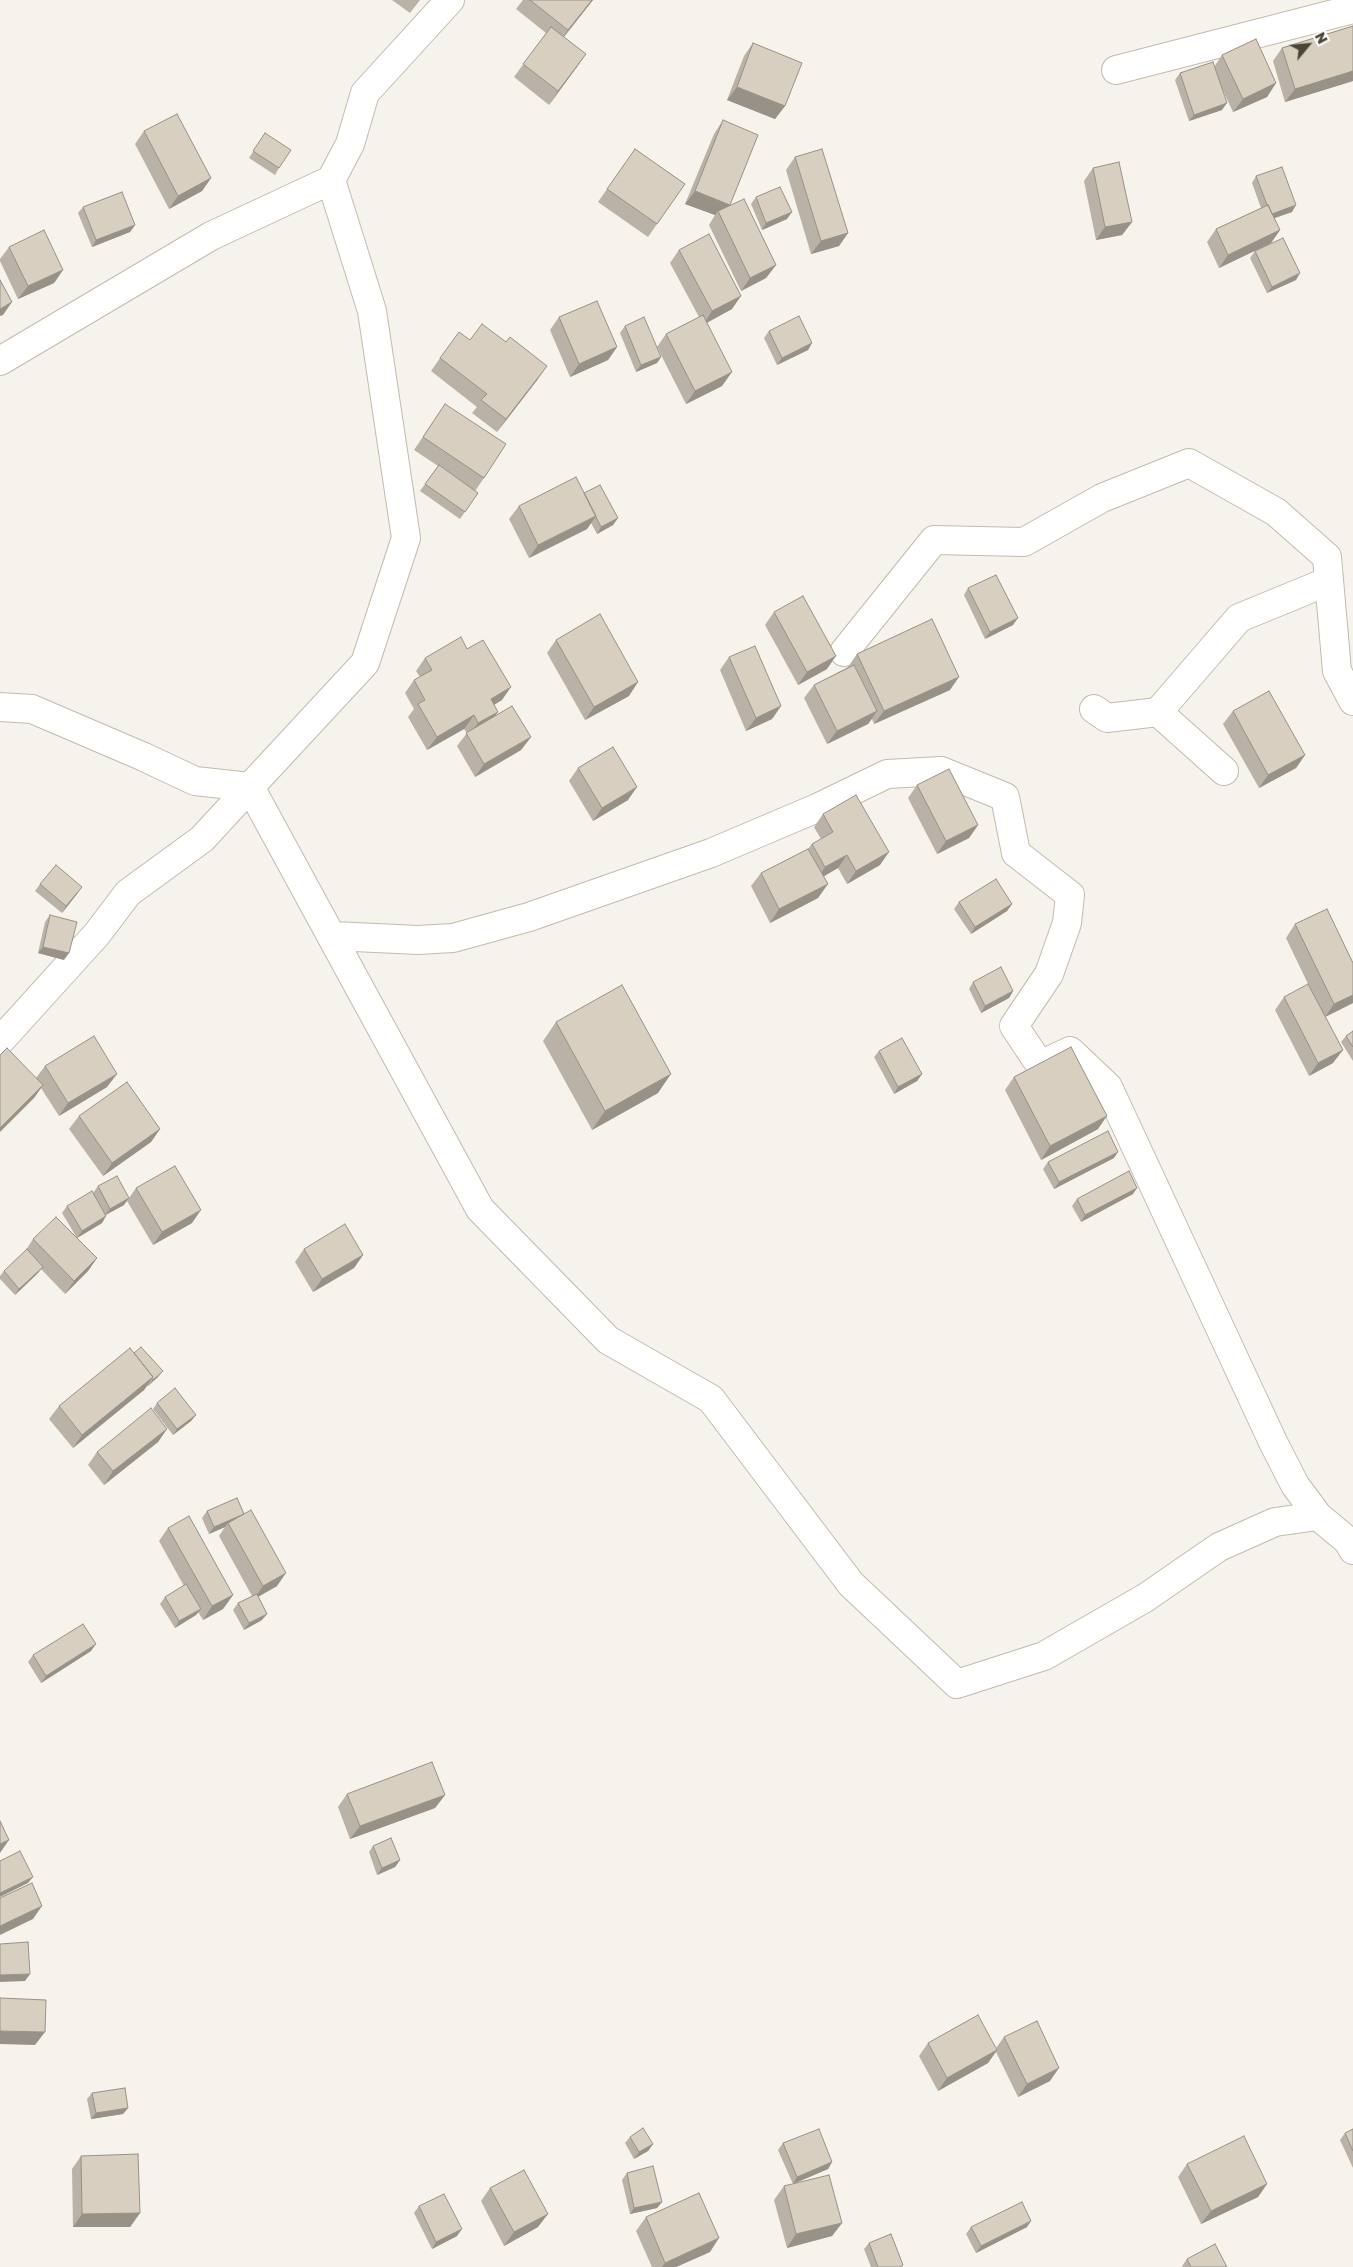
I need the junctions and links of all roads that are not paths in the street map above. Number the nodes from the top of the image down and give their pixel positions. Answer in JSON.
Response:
{"nodes":[{"id":1,"x":450,"y":0,"type":"edge"},
{"id":2,"x":1353,"y":9,"type":"edge"},
{"id":3,"x":1116,"y":70,"type":"dead end"},
{"id":4,"x":331,"y":180,"type":"junction"},
{"id":5,"x":0,"y":361,"type":"edge"},
{"id":6,"x":1329,"y":581,"type":"junction"},
{"id":7,"x":844,"y":652,"type":"dead end"},
{"id":8,"x":1353,"y":701,"type":"edge"},
{"id":9,"x":0,"y":707,"type":"edge"},
{"id":10,"x":1094,"y":710,"type":"dead end"},
{"id":11,"x":1158,"y":712,"type":"junction"},
{"id":12,"x":1224,"y":771,"type":"dead end"},
{"id":13,"x":250,"y":787,"type":"junction"},
{"id":14,"x":333,"y":936,"type":"junction"},
{"id":15,"x":0,"y":1041,"type":"edge"},
{"id":16,"x":1318,"y":1516,"type":"junction"},
{"id":17,"x":1353,"y":1550,"type":"edge"}],
"edges":[{"from":1,"to":4,"type":"street"},
{"from":2,"to":3,"type":"street"},
{"from":4,"to":5,"type":"street"},
{"from":4,"to":13,"type":"street"},
{"from":6,"to":7,"type":"street"},
{"from":6,"to":8,"type":"street"},
{"from":6,"to":11,"type":"street"},
{"from":9,"to":13,"type":"street"},
{"from":10,"to":11,"type":"street"},
{"from":11,"to":12,"type":"street"},
{"from":13,"to":14,"type":"street"},
{"from":13,"to":15,"type":"street"},
{"from":14,"to":16,"type":"street"},
{"from":14,"to":16,"type":"street"},
{"from":16,"to":17,"type":"street"}]}
